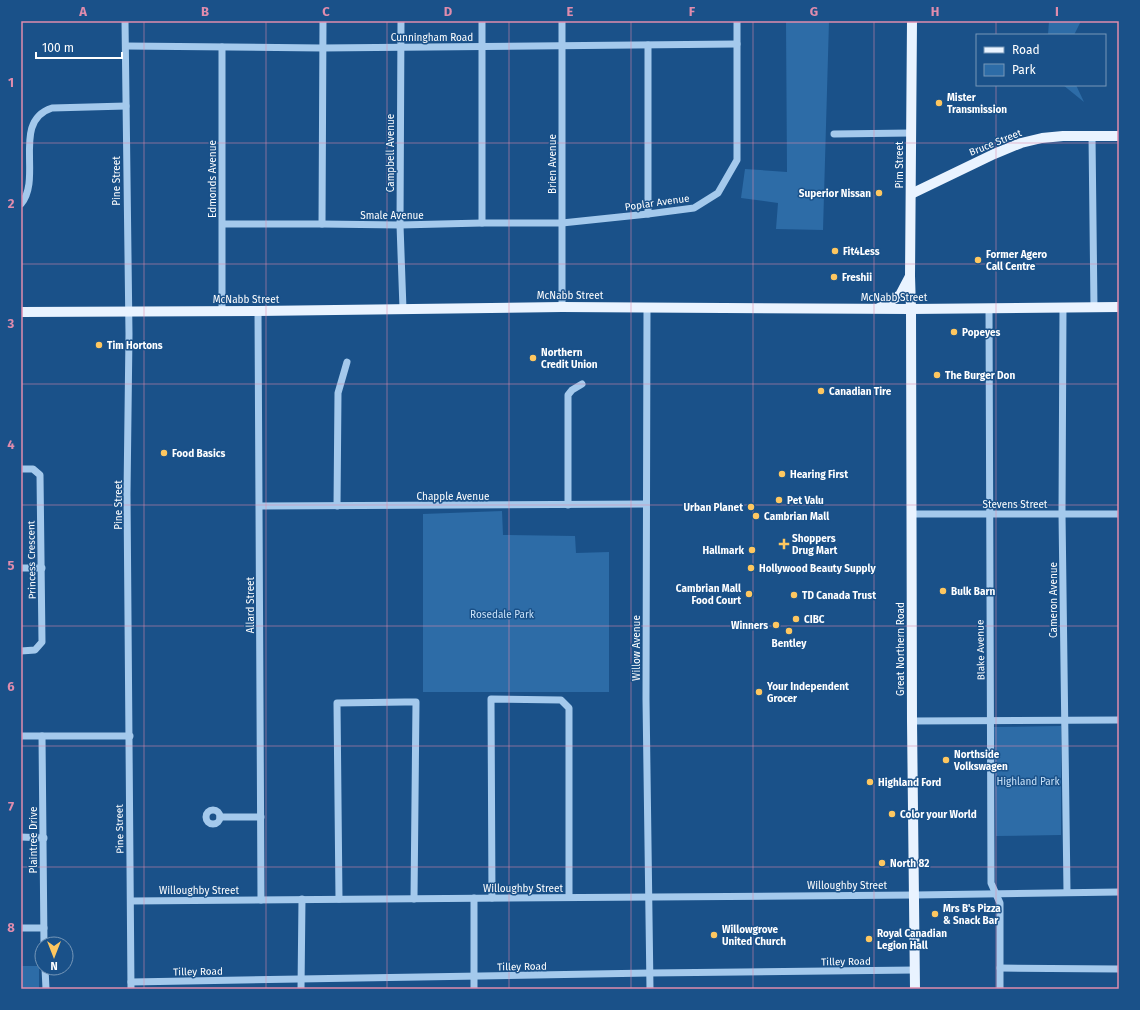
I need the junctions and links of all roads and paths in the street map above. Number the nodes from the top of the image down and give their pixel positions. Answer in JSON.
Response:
{"nodes":[{"id":1,"x":125,"y":21,"type":"edge"},
{"id":2,"x":323,"y":21,"type":"edge"},
{"id":3,"x":401,"y":21,"type":"edge"},
{"id":4,"x":482,"y":21,"type":"edge"},
{"id":5,"x":562,"y":21,"type":"edge"},
{"id":6,"x":737,"y":21,"type":"edge"},
{"id":7,"x":912,"y":21,"type":"edge"},
{"id":8,"x":738,"y":44,"type":"junction"},
{"id":9,"x":562,"y":45,"type":"junction"},
{"id":10,"x":648,"y":45,"type":"junction"},
{"id":11,"x":126,"y":46,"type":"junction"},
{"id":12,"x":482,"y":46,"type":"junction"},
{"id":13,"x":401,"y":47,"type":"junction"},
{"id":14,"x":222,"y":48,"type":"junction"},
{"id":15,"x":322,"y":48,"type":"junction"},
{"id":16,"x":126,"y":106,"type":"junction"},
{"id":17,"x":912,"y":133,"type":"junction"},
{"id":18,"x":834,"y":134,"type":"dead end"},
{"id":19,"x":1092,"y":136,"type":"junction"},
{"id":20,"x":1119,"y":136,"type":"edge"},
{"id":21,"x":911,"y":194,"type":"junction"},
{"id":22,"x":21,"y":204,"type":"edge"},
{"id":23,"x":648,"y":214,"type":"junction"},
{"id":24,"x":482,"y":223,"type":"junction"},
{"id":25,"x":562,"y":223,"type":"junction"},
{"id":26,"x":223,"y":224,"type":"junction"},
{"id":27,"x":322,"y":224,"type":"junction"},
{"id":28,"x":400,"y":226,"type":"junction"},
{"id":29,"x":910,"y":276,"type":"junction"},
{"id":30,"x":562,"y":307,"type":"junction"},
{"id":31,"x":647,"y":307,"type":"junction"},
{"id":32,"x":1119,"y":307,"type":"edge"},
{"id":33,"x":989,"y":308,"type":"junction"},
{"id":34,"x":1063,"y":308,"type":"junction"},
{"id":35,"x":1094,"y":308,"type":"junction"},
{"id":36,"x":403,"y":309,"type":"junction"},
{"id":37,"x":878,"y":309,"type":"junction"},
{"id":38,"x":911,"y":309,"type":"junction"},
{"id":39,"x":128,"y":311,"type":"junction"},
{"id":40,"x":222,"y":311,"type":"junction"},
{"id":41,"x":258,"y":311,"type":"junction"},
{"id":42,"x":21,"y":312,"type":"edge"},
{"id":43,"x":347,"y":362,"type":"dead end"},
{"id":44,"x":582,"y":384,"type":"dead end"},
{"id":45,"x":21,"y":468,"type":"edge"},
{"id":46,"x":646,"y":504,"type":"junction"},
{"id":47,"x":568,"y":505,"type":"junction"},
{"id":48,"x":260,"y":506,"type":"junction"},
{"id":49,"x":337,"y":506,"type":"junction"},
{"id":50,"x":911,"y":514,"type":"junction"},
{"id":51,"x":989,"y":514,"type":"junction"},
{"id":52,"x":1062,"y":514,"type":"junction"},
{"id":53,"x":1119,"y":514,"type":"edge"},
{"id":54,"x":21,"y":568,"type":"edge"},
{"id":55,"x":42,"y":568,"type":"junction"},
{"id":56,"x":21,"y":651,"type":"edge"},
{"id":57,"x":991,"y":720,"type":"junction"},
{"id":58,"x":1119,"y":720,"type":"edge"},
{"id":59,"x":912,"y":721,"type":"junction"},
{"id":60,"x":1064,"y":721,"type":"junction"},
{"id":61,"x":21,"y":736,"type":"edge"},
{"id":62,"x":42,"y":736,"type":"junction"},
{"id":63,"x":130,"y":736,"type":"junction"},
{"id":64,"x":220,"y":817,"type":"dead end"},
{"id":65,"x":261,"y":817,"type":"junction"},
{"id":66,"x":21,"y":837,"type":"edge"},
{"id":67,"x":44,"y":838,"type":"junction"},
{"id":68,"x":1066,"y":892,"type":"junction"},
{"id":69,"x":1119,"y":892,"type":"edge"},
{"id":70,"x":996,"y":894,"type":"junction"},
{"id":71,"x":914,"y":895,"type":"junction"},
{"id":72,"x":648,"y":896,"type":"junction"},
{"id":73,"x":474,"y":898,"type":"junction"},
{"id":74,"x":492,"y":898,"type":"junction"},
{"id":75,"x":569,"y":898,"type":"junction"},
{"id":76,"x":339,"y":899,"type":"junction"},
{"id":77,"x":414,"y":899,"type":"junction"},
{"id":78,"x":261,"y":900,"type":"junction"},
{"id":79,"x":302,"y":900,"type":"junction"},
{"id":80,"x":131,"y":901,"type":"junction"},
{"id":81,"x":21,"y":928,"type":"edge"},
{"id":82,"x":44,"y":928,"type":"junction"},
{"id":83,"x":44,"y":936,"type":"edge"},
{"id":84,"x":1000,"y":968,"type":"junction"},
{"id":85,"x":1119,"y":968,"type":"edge"},
{"id":86,"x":915,"y":970,"type":"junction"},
{"id":87,"x":650,"y":973,"type":"junction"},
{"id":88,"x":45,"y":976,"type":"edge"},
{"id":89,"x":474,"y":977,"type":"junction"},
{"id":90,"x":301,"y":980,"type":"junction"},
{"id":91,"x":131,"y":986,"type":"edge"},
{"id":92,"x":46,"y":989,"type":"edge"},
{"id":93,"x":301,"y":989,"type":"edge"},
{"id":94,"x":474,"y":989,"type":"edge"},
{"id":95,"x":650,"y":989,"type":"edge"},
{"id":96,"x":915,"y":989,"type":"edge"},
{"id":97,"x":1000,"y":989,"type":"edge"}],
"edges":[{"from":1,"to":11,"type":"street","name":"Pine Street"},
{"from":2,"to":15,"type":"street"},
{"from":3,"to":13,"type":"street","name":"Campbell Avenue"},
{"from":4,"to":12,"type":"street"},
{"from":5,"to":9,"type":"street","name":"Brien Avenue"},
{"from":6,"to":8,"type":"street","name":"Poplar Avenue"},
{"from":7,"to":17,"type":"main road","name":"Pim Street"},
{"from":8,"to":10,"type":"street","name":"Cunningham Road"},
{"from":8,"to":23,"type":"street","name":"Poplar Avenue"},
{"from":9,"to":10,"type":"street","name":"Cunningham Road"},
{"from":9,"to":12,"type":"street","name":"Cunningham Road"},
{"from":9,"to":25,"type":"street","name":"Brien Avenue"},
{"from":10,"to":23,"type":"street"},
{"from":11,"to":14,"type":"street","name":"Cunningham Road"},
{"from":11,"to":16,"type":"street","name":"Pine Street"},
{"from":12,"to":13,"type":"street","name":"Cunningham Road"},
{"from":12,"to":24,"type":"street"},
{"from":13,"to":15,"type":"street","name":"Cunningham Road"},
{"from":13,"to":28,"type":"street","name":"Campbell Avenue"},
{"from":14,"to":15,"type":"street","name":"Cunningham Road"},
{"from":14,"to":26,"type":"street","name":"Edmonds Avenue"},
{"from":15,"to":27,"type":"street"},
{"from":16,"to":22,"type":"street"},
{"from":16,"to":39,"type":"street","name":"Pine Street"},
{"from":17,"to":18,"type":"street"},
{"from":17,"to":21,"type":"main road","name":"Pim Street"},
{"from":19,"to":20,"type":"main road","name":"Bruce Street"},
{"from":19,"to":21,"type":"main road","name":"Bruce Street"},
{"from":19,"to":35,"type":"street"},
{"from":21,"to":29,"type":"main road","name":"Pim Street"},
{"from":23,"to":25,"type":"street","name":"Poplar Avenue"},
{"from":24,"to":25,"type":"street","name":"Smale Avenue"},
{"from":24,"to":28,"type":"street","name":"Smale Avenue"},
{"from":25,"to":30,"type":"street","name":"Brien Avenue"},
{"from":26,"to":27,"type":"street","name":"Smale Avenue"},
{"from":26,"to":40,"type":"street","name":"Edmonds Avenue"},
{"from":27,"to":28,"type":"street","name":"Smale Avenue"},
{"from":28,"to":36,"type":"street","name":"Campbell Avenue"},
{"from":29,"to":37,"type":"main road"},
{"from":29,"to":38,"type":"main road","name":"Pim Street"},
{"from":30,"to":31,"type":"main road","name":"McNabb Street"},
{"from":30,"to":36,"type":"main road","name":"McNabb Street"},
{"from":31,"to":37,"type":"main road","name":"McNabb Street"},
{"from":31,"to":46,"type":"street","name":"Willow Avenue"},
{"from":32,"to":35,"type":"main road","name":"McNabb Street"},
{"from":33,"to":34,"type":"main road","name":"McNabb Street"},
{"from":33,"to":38,"type":"main road","name":"McNabb Street"},
{"from":33,"to":51,"type":"street","name":"Blake Avenue"},
{"from":34,"to":35,"type":"main road","name":"McNabb Street"},
{"from":34,"to":52,"type":"street","name":"Cameron Avenue"},
{"from":36,"to":41,"type":"main road","name":"McNabb Street"},
{"from":37,"to":38,"type":"main road","name":"McNabb Street"},
{"from":38,"to":50,"type":"main road","name":"Great Northern Road"},
{"from":39,"to":40,"type":"main road","name":"McNabb Street"},
{"from":39,"to":42,"type":"main road","name":"McNabb Street"},
{"from":39,"to":63,"type":"street","name":"Pine Street"},
{"from":40,"to":41,"type":"main road","name":"McNabb Street"},
{"from":41,"to":48,"type":"street","name":"Allard Street"},
{"from":43,"to":49,"type":"street"},
{"from":44,"to":47,"type":"street"},
{"from":45,"to":55,"type":"street","name":"Princess Crescent"},
{"from":46,"to":47,"type":"street","name":"Chapple Avenue"},
{"from":46,"to":72,"type":"street","name":"Willow Avenue"},
{"from":47,"to":49,"type":"street","name":"Chapple Avenue"},
{"from":48,"to":49,"type":"street","name":"Chapple Avenue"},
{"from":48,"to":65,"type":"street","name":"Allard Street"},
{"from":50,"to":51,"type":"street","name":"Stevens Street"},
{"from":50,"to":59,"type":"main road","name":"Great Northern Road"},
{"from":51,"to":52,"type":"street","name":"Stevens Street"},
{"from":51,"to":57,"type":"street","name":"Blake Avenue"},
{"from":52,"to":53,"type":"street","name":"Stevens Street"},
{"from":52,"to":60,"type":"street","name":"Cameron Avenue"},
{"from":54,"to":55,"type":"street"},
{"from":55,"to":56,"type":"street","name":"Princess Crescent"},
{"from":57,"to":59,"type":"street"},
{"from":57,"to":60,"type":"street"},
{"from":57,"to":70,"type":"street","name":"Blake Avenue"},
{"from":58,"to":60,"type":"street"},
{"from":59,"to":71,"type":"main road","name":"Great Northern Road"},
{"from":60,"to":68,"type":"street","name":"Cameron Avenue"},
{"from":61,"to":62,"type":"street"},
{"from":62,"to":63,"type":"street"},
{"from":62,"to":67,"type":"street","name":"Plaintree Drive"},
{"from":63,"to":80,"type":"street","name":"Pine Street"},
{"from":64,"to":65,"type":"street"},
{"from":65,"to":78,"type":"street","name":"Allard Street"},
{"from":66,"to":67,"type":"street"},
{"from":67,"to":82,"type":"street","name":"Plaintree Drive"},
{"from":68,"to":69,"type":"street","name":"Willoughby Street"},
{"from":68,"to":70,"type":"street","name":"Willoughby Street"},
{"from":70,"to":71,"type":"street","name":"Willoughby Street"},
{"from":70,"to":84,"type":"street","name":"Blake Avenue"},
{"from":71,"to":72,"type":"street","name":"Willoughby Street"},
{"from":71,"to":86,"type":"main road","name":"Great Northern Road"},
{"from":72,"to":75,"type":"street","name":"Willoughby Street"},
{"from":72,"to":87,"type":"street","name":"Willow Avenue"},
{"from":73,"to":74,"type":"street","name":"Willoughby Street"},
{"from":73,"to":77,"type":"street","name":"Willoughby Street"},
{"from":73,"to":89,"type":"street"},
{"from":74,"to":75,"type":"street","name":"Willoughby Street"},
{"from":74,"to":75,"type":"street"},
{"from":76,"to":77,"type":"street","name":"Willoughby Street"},
{"from":76,"to":77,"type":"street"},
{"from":76,"to":79,"type":"street","name":"Willoughby Street"},
{"from":78,"to":79,"type":"street","name":"Willoughby Street"},
{"from":78,"to":80,"type":"street","name":"Willoughby Street"},
{"from":79,"to":90,"type":"street"},
{"from":80,"to":91,"type":"street","name":"Pine Street"},
{"from":81,"to":82,"type":"street"},
{"from":82,"to":83,"type":"street","name":"Plaintree Drive"},
{"from":84,"to":85,"type":"street"},
{"from":84,"to":97,"type":"street","name":"Blake Avenue"},
{"from":86,"to":87,"type":"street","name":"Tilley Road"},
{"from":86,"to":96,"type":"main road","name":"Great Northern Road"},
{"from":87,"to":89,"type":"street","name":"Tilley Road"},
{"from":87,"to":95,"type":"street","name":"Willow Avenue"},
{"from":88,"to":92,"type":"street"},
{"from":89,"to":90,"type":"street","name":"Tilley Road"},
{"from":89,"to":94,"type":"street"},
{"from":90,"to":91,"type":"street","name":"Tilley Road"},
{"from":90,"to":93,"type":"street"}]}
